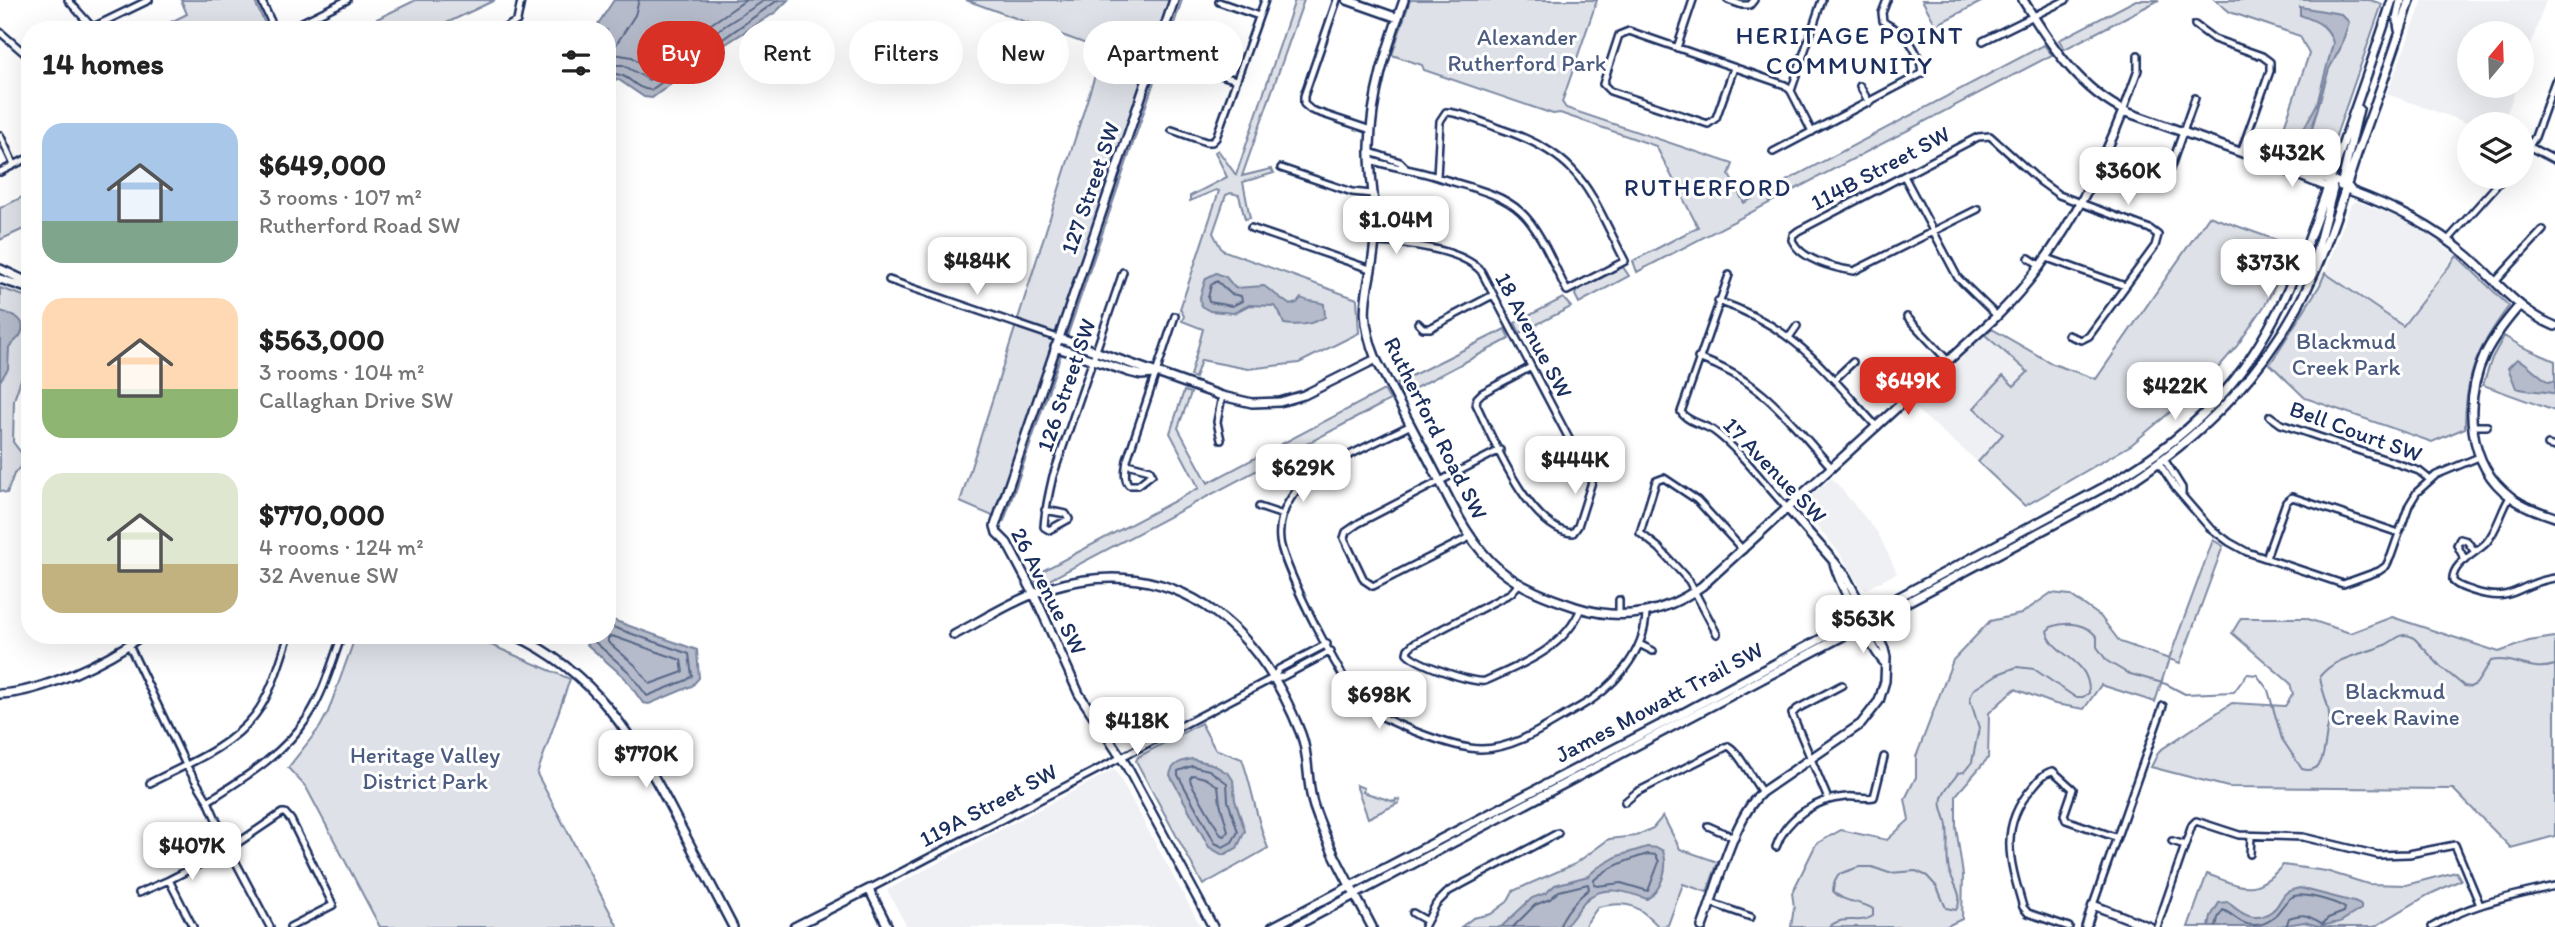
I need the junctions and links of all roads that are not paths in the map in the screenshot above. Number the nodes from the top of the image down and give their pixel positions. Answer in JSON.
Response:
{"nodes":[{"id":1,"x":68,"y":0,"type":"edge"},
{"id":2,"x":149,"y":0,"type":"edge"},
{"id":3,"x":261,"y":0,"type":"edge"},
{"id":4,"x":347,"y":0,"type":"edge"},
{"id":5,"x":1172,"y":0,"type":"edge"},
{"id":6,"x":1265,"y":0,"type":"edge"},
{"id":7,"x":1337,"y":0,"type":"edge"},
{"id":8,"x":1347,"y":0,"type":"edge"},
{"id":9,"x":1404,"y":0,"type":"edge"},
{"id":10,"x":1693,"y":0,"type":"edge"},
{"id":11,"x":1728,"y":0,"type":"edge"},
{"id":12,"x":1754,"y":0,"type":"edge"},
{"id":13,"x":1822,"y":0,"type":"edge"},
{"id":14,"x":1887,"y":0,"type":"edge"},
{"id":15,"x":2023,"y":0,"type":"edge"},
{"id":16,"x":2066,"y":0,"type":"edge"},
{"id":17,"x":2392,"y":0,"type":"edge"},
{"id":18,"x":521,"y":1,"type":"edge"},
{"id":19,"x":2408,"y":1,"type":"edge"},
{"id":20,"x":337,"y":2,"type":"edge"},
{"id":21,"x":1219,"y":2,"type":"dead end"},
{"id":22,"x":1259,"y":16,"type":"junction"},
{"id":23,"x":2034,"y":17,"type":"junction"},
{"id":24,"x":1398,"y":18,"type":"junction"},
{"id":25,"x":84,"y":21,"type":"edge"},
{"id":26,"x":106,"y":21,"type":"edge"},
{"id":27,"x":271,"y":21,"type":"edge"},
{"id":28,"x":302,"y":21,"type":"edge"},
{"id":29,"x":517,"y":21,"type":"edge"},
{"id":30,"x":2195,"y":25,"type":"dead end"},
{"id":31,"x":2400,"y":31,"type":"junction"},
{"id":32,"x":0,"y":32,"type":"edge"},
{"id":33,"x":2380,"y":36,"type":"junction"},
{"id":34,"x":1983,"y":41,"type":"dead end"},
{"id":35,"x":1677,"y":48,"type":"junction"},
{"id":36,"x":21,"y":50,"type":"edge"},
{"id":37,"x":2138,"y":55,"type":"dead end"},
{"id":38,"x":1243,"y":61,"type":"edge"},
{"id":39,"x":1734,"y":68,"type":"junction"},
{"id":40,"x":2555,"y":81,"type":"edge"},
{"id":41,"x":1235,"y":84,"type":"edge"},
{"id":42,"x":1860,"y":86,"type":"dead end"},
{"id":43,"x":2554,"y":89,"type":"edge"},
{"id":44,"x":2361,"y":90,"type":"junction"},
{"id":45,"x":1791,"y":91,"type":"junction"},
{"id":46,"x":2195,"y":98,"type":"dead end"},
{"id":47,"x":1869,"y":103,"type":"junction"},
{"id":48,"x":2123,"y":111,"type":"junction"},
{"id":49,"x":1172,"y":130,"type":"dead end"},
{"id":50,"x":1371,"y":130,"type":"junction"},
{"id":51,"x":1812,"y":132,"type":"junction"},
{"id":52,"x":2183,"y":132,"type":"junction"},
{"id":53,"x":0,"y":135,"type":"edge"},
{"id":54,"x":2534,"y":137,"type":"edge"},
{"id":55,"x":2534,"y":149,"type":"edge"},
{"id":56,"x":1773,"y":152,"type":"dead end"},
{"id":57,"x":2241,"y":152,"type":"junction"},
{"id":58,"x":1370,"y":156,"type":"junction"},
{"id":59,"x":2555,"y":160,"type":"edge"},
{"id":60,"x":21,"y":162,"type":"edge"},
{"id":61,"x":15,"y":165,"type":"junction"},
{"id":62,"x":1281,"y":168,"type":"dead end"},
{"id":63,"x":2170,"y":169,"type":"dead end"},
{"id":64,"x":0,"y":172,"type":"edge"},
{"id":65,"x":1904,"y":176,"type":"junction"},
{"id":66,"x":1437,"y":177,"type":"junction"},
{"id":67,"x":2331,"y":185,"type":"junction"},
{"id":68,"x":2346,"y":188,"type":"junction"},
{"id":69,"x":2493,"y":189,"type":"edge"},
{"id":70,"x":1372,"y":194,"type":"junction"},
{"id":71,"x":2080,"y":204,"type":"junction"},
{"id":72,"x":1978,"y":209,"type":"dead end"},
{"id":73,"x":1251,"y":228,"type":"dead end"},
{"id":74,"x":2543,"y":230,"type":"dead end"},
{"id":75,"x":1933,"y":231,"type":"junction"},
{"id":76,"x":1375,"y":233,"type":"junction"},
{"id":77,"x":2448,"y":240,"type":"junction"},
{"id":78,"x":1374,"y":242,"type":"junction"},
{"id":79,"x":1418,"y":245,"type":"junction"},
{"id":80,"x":2029,"y":258,"type":"dead end"},
{"id":81,"x":2047,"y":258,"type":"junction"},
{"id":82,"x":2041,"y":267,"type":"junction"},
{"id":83,"x":0,"y":269,"type":"edge"},
{"id":84,"x":1370,"y":269,"type":"junction"},
{"id":85,"x":1123,"y":272,"type":"dead end"},
{"id":86,"x":1729,"y":275,"type":"dead end"},
{"id":87,"x":0,"y":279,"type":"edge"},
{"id":88,"x":21,"y":279,"type":"edge"},
{"id":89,"x":889,"y":280,"type":"dead end"},
{"id":90,"x":2495,"y":282,"type":"junction"},
{"id":91,"x":21,"y":286,"type":"edge"},
{"id":92,"x":2125,"y":286,"type":"junction"},
{"id":93,"x":2307,"y":288,"type":"junction"},
{"id":94,"x":1493,"y":295,"type":"junction"},
{"id":95,"x":1718,"y":301,"type":"junction"},
{"id":96,"x":2519,"y":306,"type":"junction"},
{"id":97,"x":1175,"y":316,"type":"dead end"},
{"id":98,"x":1997,"y":316,"type":"junction"},
{"id":99,"x":1907,"y":317,"type":"dead end"},
{"id":100,"x":1418,"y":323,"type":"dead end"},
{"id":101,"x":1797,"y":326,"type":"dead end"},
{"id":102,"x":2555,"y":326,"type":"edge"},
{"id":103,"x":2068,"y":335,"type":"dead end"},
{"id":104,"x":1790,"y":336,"type":"junction"},
{"id":105,"x":1056,"y":342,"type":"junction"},
{"id":106,"x":1095,"y":356,"type":"junction"},
{"id":107,"x":1698,"y":358,"type":"junction"},
{"id":108,"x":1376,"y":359,"type":"junction"},
{"id":109,"x":1948,"y":361,"type":"junction"},
{"id":110,"x":1853,"y":362,"type":"dead end"},
{"id":111,"x":1531,"y":367,"type":"junction"},
{"id":112,"x":1156,"y":374,"type":"junction"},
{"id":113,"x":1834,"y":380,"type":"junction"},
{"id":114,"x":1222,"y":397,"type":"junction"},
{"id":115,"x":2270,"y":416,"type":"dead end"},
{"id":116,"x":1411,"y":425,"type":"junction"},
{"id":117,"x":2473,"y":426,"type":"junction"},
{"id":118,"x":2487,"y":426,"type":"dead end"},
{"id":119,"x":1877,"y":427,"type":"junction"},
{"id":120,"x":1221,"y":440,"type":"dead end"},
{"id":121,"x":1500,"y":450,"type":"junction"},
{"id":122,"x":2479,"y":457,"type":"junction"},
{"id":123,"x":2159,"y":458,"type":"junction"},
{"id":124,"x":1126,"y":464,"type":"junction"},
{"id":125,"x":1832,"y":468,"type":"junction"},
{"id":126,"x":2429,"y":479,"type":"junction"},
{"id":127,"x":1440,"y":481,"type":"junction"},
{"id":128,"x":2510,"y":497,"type":"junction"},
{"id":129,"x":1259,"y":507,"type":"dead end"},
{"id":130,"x":1788,"y":509,"type":"junction"},
{"id":131,"x":1045,"y":510,"type":"junction"},
{"id":132,"x":1283,"y":515,"type":"junction"},
{"id":133,"x":2555,"y":516,"type":"edge"},
{"id":134,"x":995,"y":526,"type":"joint"},
{"id":135,"x":2399,"y":533,"type":"junction"},
{"id":136,"x":1470,"y":537,"type":"junction"},
{"id":137,"x":1743,"y":550,"type":"junction"},
{"id":138,"x":2475,"y":552,"type":"junction"},
{"id":139,"x":2266,"y":558,"type":"junction"},
{"id":140,"x":2465,"y":559,"type":"junction"},
{"id":141,"x":2555,"y":578,"type":"edge"},
{"id":142,"x":1519,"y":584,"type":"junction"},
{"id":143,"x":1695,"y":592,"type":"junction"},
{"id":144,"x":1034,"y":594,"type":"junction"},
{"id":145,"x":1619,"y":600,"type":"dead end"},
{"id":146,"x":1581,"y":608,"type":"junction"},
{"id":147,"x":1646,"y":613,"type":"junction"},
{"id":148,"x":1619,"y":615,"type":"junction"},
{"id":149,"x":1863,"y":616,"type":"junction"},
{"id":150,"x":1867,"y":624,"type":"junction"},
{"id":151,"x":1717,"y":634,"type":"dead end"},
{"id":152,"x":954,"y":635,"type":"dead end"},
{"id":153,"x":286,"y":644,"type":"edge"},
{"id":154,"x":339,"y":644,"type":"edge"},
{"id":155,"x":531,"y":644,"type":"edge"},
{"id":156,"x":1327,"y":644,"type":"junction"},
{"id":157,"x":1639,"y":644,"type":"junction"},
{"id":158,"x":128,"y":645,"type":"joint"},
{"id":159,"x":1331,"y":651,"type":"junction"},
{"id":160,"x":1653,"y":651,"type":"dead end"},
{"id":161,"x":1273,"y":677,"type":"junction"},
{"id":162,"x":1842,"y":685,"type":"dead end"},
{"id":163,"x":0,"y":694,"type":"edge"},
{"id":164,"x":2163,"y":706,"type":"dead end"},
{"id":165,"x":1120,"y":757,"type":"junction"},
{"id":166,"x":1884,"y":757,"type":"dead end"},
{"id":167,"x":1811,"y":758,"type":"junction"},
{"id":168,"x":186,"y":765,"type":"junction"},
{"id":169,"x":150,"y":783,"type":"dead end"},
{"id":170,"x":1762,"y":792,"type":"junction"},
{"id":171,"x":1828,"y":799,"type":"junction"},
{"id":172,"x":208,"y":801,"type":"junction"},
{"id":173,"x":1625,"y":802,"type":"dead end"},
{"id":174,"x":1708,"y":826,"type":"dead end"},
{"id":175,"x":1558,"y":833,"type":"dead end"},
{"id":176,"x":2115,"y":837,"type":"junction"},
{"id":177,"x":2251,"y":837,"type":"junction"},
{"id":178,"x":1735,"y":838,"type":"junction"},
{"id":179,"x":2172,"y":841,"type":"dead end"},
{"id":180,"x":2185,"y":845,"type":"junction"},
{"id":181,"x":1776,"y":847,"type":"dead end"},
{"id":182,"x":229,"y":849,"type":"junction"},
{"id":183,"x":2250,"y":855,"type":"dead end"},
{"id":184,"x":169,"y":880,"type":"junction"},
{"id":185,"x":1351,"y":886,"type":"junction"},
{"id":186,"x":2555,"y":886,"type":"edge"},
{"id":187,"x":869,"y":889,"type":"junction"},
{"id":188,"x":139,"y":893,"type":"dead end"},
{"id":189,"x":1355,"y":894,"type":"junction"},
{"id":190,"x":1711,"y":903,"type":"junction"},
{"id":191,"x":2093,"y":905,"type":"junction"},
{"id":192,"x":2480,"y":905,"type":"junction"},
{"id":193,"x":1413,"y":914,"type":"dead end"},
{"id":194,"x":1751,"y":917,"type":"dead end"},
{"id":195,"x":1425,"y":924,"type":"edge"},
{"id":196,"x":888,"y":925,"type":"edge"},
{"id":197,"x":2440,"y":925,"type":"edge"},
{"id":198,"x":193,"y":927,"type":"edge"},
{"id":199,"x":271,"y":927,"type":"edge"},
{"id":200,"x":290,"y":927,"type":"edge"},
{"id":201,"x":733,"y":927,"type":"edge"},
{"id":202,"x":794,"y":927,"type":"edge"},
{"id":203,"x":1213,"y":927,"type":"edge"},
{"id":204,"x":1272,"y":927,"type":"edge"},
{"id":205,"x":1294,"y":927,"type":"edge"},
{"id":206,"x":1372,"y":927,"type":"edge"},
{"id":207,"x":1702,"y":927,"type":"edge"},
{"id":208,"x":2069,"y":927,"type":"edge"},
{"id":209,"x":2086,"y":927,"type":"edge"},
{"id":210,"x":2150,"y":927,"type":"edge"},
{"id":211,"x":2157,"y":927,"type":"edge"},
{"id":212,"x":2432,"y":927,"type":"edge"}],
"edges":[{"from":1,"to":25,"type":"street"},
{"from":2,"to":26,"type":"street"},
{"from":3,"to":27,"type":"street"},
{"from":4,"to":20,"type":"street"},
{"from":5,"to":105,"type":"street","name":"127 Street SW"},
{"from":6,"to":22,"type":"street"},
{"from":7,"to":50,"type":"street"},
{"from":8,"to":24,"type":"street"},
{"from":9,"to":24,"type":"street","name":"Rutherford Road SW"},
{"from":10,"to":35,"type":"street"},
{"from":11,"to":12,"type":"street"},
{"from":13,"to":45,"type":"street"},
{"from":14,"to":47,"type":"street"},
{"from":15,"to":23,"type":"street"},
{"from":16,"to":23,"type":"street"},
{"from":17,"to":33,"type":"street","name":"James Mowatt Trail SW"},
{"from":18,"to":29,"type":"street"},
{"from":19,"to":31,"type":"street","name":"James Mowatt Trail SW"},
{"from":20,"to":28,"type":"street"},
{"from":21,"to":22,"type":"street"},
{"from":22,"to":38,"type":"street"},
{"from":23,"to":34,"type":"street"},
{"from":23,"to":48,"type":"street"},
{"from":24,"to":50,"type":"street","name":"Rutherford Road SW"},
{"from":30,"to":57,"type":"street"},
{"from":31,"to":33,"type":"street"},
{"from":31,"to":68,"type":"street","name":"James Mowatt Trail SW"},
{"from":32,"to":36,"type":"street"},
{"from":33,"to":44,"type":"street","name":"James Mowatt Trail SW"},
{"from":35,"to":39,"type":"street"},
{"from":35,"to":39,"type":"street"},
{"from":37,"to":48,"type":"street"},
{"from":39,"to":45,"type":"street"},
{"from":40,"to":43,"type":"street"},
{"from":41,"to":49,"type":"street"},
{"from":42,"to":47,"type":"street"},
{"from":43,"to":54,"type":"street"},
{"from":44,"to":67,"type":"street","name":"James Mowatt Trail SW"},
{"from":44,"to":68,"type":"street"},
{"from":45,"to":51,"type":"street"},
{"from":46,"to":52,"type":"street"},
{"from":47,"to":51,"type":"street"},
{"from":48,"to":52,"type":"street"},
{"from":48,"to":71,"type":"street","name":"Rutherford Road SW"},
{"from":50,"to":58,"type":"street","name":"Rutherford Road SW"},
{"from":51,"to":56,"type":"street"},
{"from":52,"to":57,"type":"street"},
{"from":52,"to":63,"type":"street"},
{"from":53,"to":61,"type":"street"},
{"from":55,"to":59,"type":"street"},
{"from":57,"to":67,"type":"street"},
{"from":58,"to":66,"type":"street"},
{"from":58,"to":70,"type":"street","name":"Rutherford Road SW"},
{"from":60,"to":61,"type":"street"},
{"from":61,"to":64,"type":"street"},
{"from":62,"to":70,"type":"street"},
{"from":65,"to":71,"type":"street","name":"114B Street SW"},
{"from":65,"to":75,"type":"street"},
{"from":65,"to":75,"type":"street","name":"114B Street SW"},
{"from":66,"to":66,"type":"street"},
{"from":67,"to":68,"type":"street"},
{"from":67,"to":93,"type":"street"},
{"from":67,"to":123,"type":"street","name":"James Mowatt Trail SW"},
{"from":68,"to":77,"type":"street"},
{"from":68,"to":93,"type":"street","name":"James Mowatt Trail SW"},
{"from":69,"to":77,"type":"street"},
{"from":70,"to":76,"type":"street","name":"Rutherford Road SW"},
{"from":71,"to":81,"type":"street","name":"Rutherford Road SW"},
{"from":71,"to":92,"type":"street"},
{"from":72,"to":75,"type":"street"},
{"from":73,"to":84,"type":"street"},
{"from":74,"to":90,"type":"street"},
{"from":75,"to":98,"type":"street"},
{"from":76,"to":78,"type":"street","name":"Rutherford Road SW"},
{"from":76,"to":79,"type":"street","name":"18 Avenue SW"},
{"from":77,"to":90,"type":"street"},
{"from":78,"to":79,"type":"street","name":"18 Avenue SW"},
{"from":78,"to":84,"type":"street","name":"Rutherford Road SW"},
{"from":79,"to":94,"type":"street","name":"18 Avenue SW"},
{"from":80,"to":82,"type":"street"},
{"from":81,"to":82,"type":"street","name":"Rutherford Road SW"},
{"from":81,"to":92,"type":"street"},
{"from":82,"to":98,"type":"street","name":"Rutherford Road SW"},
{"from":83,"to":88,"type":"street"},
{"from":84,"to":108,"type":"street","name":"Rutherford Road SW"},
{"from":85,"to":106,"type":"street","name":"126 Street SW"},
{"from":86,"to":95,"type":"street"},
{"from":87,"to":91,"type":"street"},
{"from":89,"to":105,"type":"street"},
{"from":90,"to":96,"type":"street"},
{"from":92,"to":103,"type":"street"},
{"from":93,"to":123,"type":"street","name":"James Mowatt Trail SW"},
{"from":94,"to":100,"type":"street"},
{"from":94,"to":111,"type":"street","name":"18 Avenue SW"},
{"from":95,"to":104,"type":"street"},
{"from":95,"to":107,"type":"street"},
{"from":96,"to":102,"type":"street"},
{"from":96,"to":117,"type":"street"},
{"from":97,"to":112,"type":"street"},
{"from":98,"to":109,"type":"street","name":"Rutherford Road SW"},
{"from":99,"to":109,"type":"street"},
{"from":101,"to":104,"type":"street"},
{"from":104,"to":113,"type":"street"},
{"from":105,"to":106,"type":"street"},
{"from":105,"to":134,"type":"street","name":"127 Street SW"},
{"from":106,"to":112,"type":"street"},
{"from":106,"to":131,"type":"street","name":"126 Street SW"},
{"from":107,"to":125,"type":"street"},
{"from":107,"to":130,"type":"street","name":"17 Avenue SW"},
{"from":108,"to":114,"type":"street"},
{"from":108,"to":116,"type":"street","name":"Rutherford Road SW"},
{"from":109,"to":119,"type":"street","name":"Rutherford Road SW"},
{"from":110,"to":113,"type":"street"},
{"from":111,"to":121,"type":"street"},
{"from":111,"to":121,"type":"street","name":"18 Avenue SW"},
{"from":112,"to":114,"type":"street"},
{"from":112,"to":124,"type":"street"},
{"from":113,"to":119,"type":"street"},
{"from":114,"to":120,"type":"street"},
{"from":115,"to":126,"type":"street","name":"Bell Court SW"},
{"from":116,"to":127,"type":"street","name":"Rutherford Road SW"},
{"from":116,"to":132,"type":"street"},
{"from":117,"to":118,"type":"street"},
{"from":117,"to":122,"type":"street"},
{"from":119,"to":125,"type":"street","name":"Rutherford Road SW"},
{"from":121,"to":127,"type":"street"},
{"from":122,"to":126,"type":"street"},
{"from":122,"to":128,"type":"street"},
{"from":123,"to":139,"type":"street"},
{"from":123,"to":149,"type":"street","name":"James Mowatt Trail SW"},
{"from":123,"to":150,"type":"street","name":"James Mowatt Trail SW"},
{"from":124,"to":124,"type":"street"},
{"from":125,"to":130,"type":"street","name":"Rutherford Road SW"},
{"from":126,"to":135,"type":"street"},
{"from":127,"to":136,"type":"street","name":"Rutherford Road SW"},
{"from":127,"to":136,"type":"street"},
{"from":128,"to":133,"type":"street"},
{"from":128,"to":138,"type":"street"},
{"from":129,"to":132,"type":"street"},
{"from":130,"to":137,"type":"street","name":"Rutherford Road SW"},
{"from":130,"to":149,"type":"street","name":"17 Avenue SW"},
{"from":131,"to":131,"type":"street"},
{"from":132,"to":156,"type":"street"},
{"from":134,"to":144,"type":"street","name":"26 Avenue SW"},
{"from":135,"to":139,"type":"street"},
{"from":135,"to":139,"type":"street"},
{"from":136,"to":142,"type":"street","name":"Rutherford Road SW"},
{"from":137,"to":143,"type":"street","name":"Rutherford Road SW"},
{"from":137,"to":143,"type":"street"},
{"from":138,"to":140,"type":"street"},
{"from":138,"to":140,"type":"street"},
{"from":140,"to":141,"type":"street"},
{"from":142,"to":146,"type":"street","name":"Rutherford Road SW"},
{"from":142,"to":146,"type":"street"},
{"from":143,"to":147,"type":"street","name":"Rutherford Road SW"},
{"from":143,"to":151,"type":"street"},
{"from":144,"to":152,"type":"street"},
{"from":144,"to":161,"type":"street"},
{"from":144,"to":165,"type":"street","name":"26 Avenue SW"},
{"from":145,"to":148,"type":"street"},
{"from":146,"to":148,"type":"street","name":"Rutherford Road SW"},
{"from":147,"to":148,"type":"street","name":"Rutherford Road SW"},
{"from":147,"to":157,"type":"street"},
{"from":149,"to":150,"type":"street","name":"17 Avenue SW"},
{"from":149,"to":185,"type":"street","name":"James Mowatt Trail SW"},
{"from":150,"to":167,"type":"street","name":"17 Avenue SW"},
{"from":150,"to":189,"type":"street","name":"James Mowatt Trail SW"},
{"from":153,"to":168,"type":"street"},
{"from":154,"to":172,"type":"street"},
{"from":155,"to":201,"type":"street"},
{"from":156,"to":159,"type":"street"},
{"from":156,"to":161,"type":"street","name":"119A Street SW"},
{"from":157,"to":159,"type":"street"},
{"from":157,"to":160,"type":"street"},
{"from":158,"to":163,"type":"street"},
{"from":158,"to":168,"type":"street"},
{"from":159,"to":161,"type":"street","name":"119A Street SW"},
{"from":161,"to":165,"type":"street","name":"119A Street SW"},
{"from":161,"to":185,"type":"street"},
{"from":162,"to":167,"type":"street"},
{"from":164,"to":176,"type":"street"},
{"from":165,"to":187,"type":"street","name":"119A Street SW"},
{"from":165,"to":203,"type":"street","name":"26 Avenue SW"},
{"from":166,"to":171,"type":"street"},
{"from":167,"to":170,"type":"street"},
{"from":167,"to":171,"type":"street"},
{"from":168,"to":169,"type":"street"},
{"from":168,"to":172,"type":"street"},
{"from":170,"to":173,"type":"street"},
{"from":170,"to":178,"type":"street"},
{"from":171,"to":181,"type":"street"},
{"from":172,"to":182,"type":"street"},
{"from":174,"to":178,"type":"street"},
{"from":175,"to":195,"type":"street"},
{"from":176,"to":191,"type":"street"},
{"from":176,"to":208,"type":"street"},
{"from":177,"to":180,"type":"street"},
{"from":177,"to":183,"type":"street"},
{"from":177,"to":192,"type":"street"},
{"from":178,"to":190,"type":"street"},
{"from":179,"to":180,"type":"street"},
{"from":180,"to":211,"type":"street"},
{"from":182,"to":184,"type":"street"},
{"from":182,"to":199,"type":"street"},
{"from":182,"to":200,"type":"street"},
{"from":184,"to":188,"type":"street"},
{"from":184,"to":198,"type":"street"},
{"from":185,"to":189,"type":"street"},
{"from":185,"to":204,"type":"street","name":"James Mowatt Trail SW"},
{"from":186,"to":192,"type":"street"},
{"from":187,"to":196,"type":"street"},
{"from":187,"to":202,"type":"street","name":"119A Street SW"},
{"from":189,"to":205,"type":"street","name":"James Mowatt Trail SW"},
{"from":189,"to":206,"type":"street"},
{"from":190,"to":194,"type":"street"},
{"from":190,"to":207,"type":"street"},
{"from":191,"to":209,"type":"street"},
{"from":191,"to":210,"type":"street"},
{"from":192,"to":197,"type":"street"},
{"from":193,"to":195,"type":"street"},
{"from":197,"to":212,"type":"street"}]}
